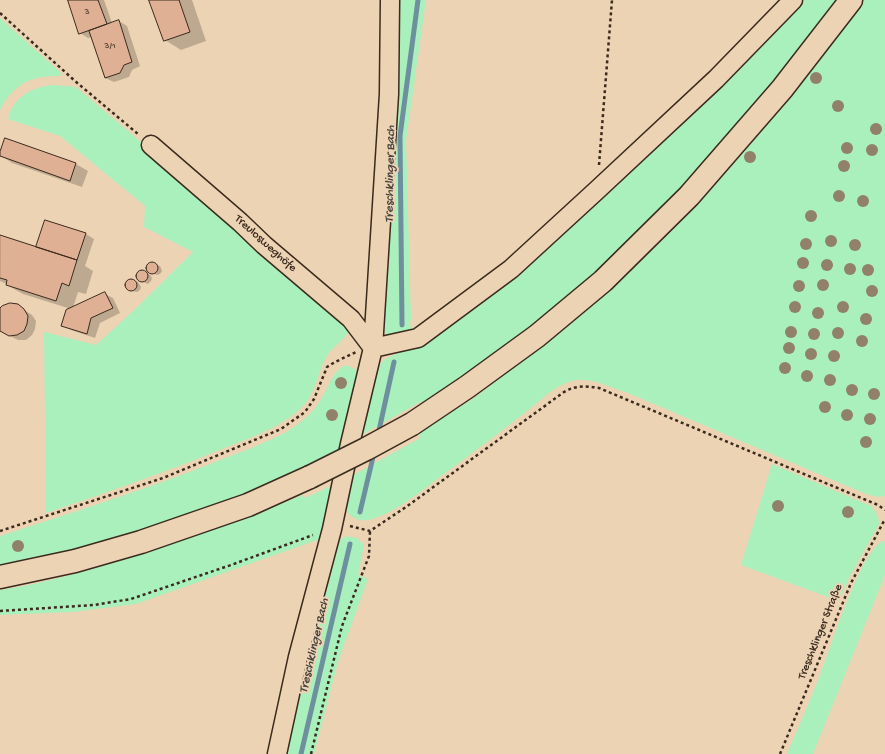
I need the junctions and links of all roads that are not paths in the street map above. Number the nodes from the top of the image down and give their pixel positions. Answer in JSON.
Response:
{"nodes":[{"id":1,"x":390,"y":0,"type":"edge"},
{"id":2,"x":793,"y":0,"type":"edge"},
{"id":3,"x":851,"y":0,"type":"edge"},
{"id":4,"x":151,"y":145,"type":"road end"},
{"id":5,"x":373,"y":348,"type":"junction"},
{"id":6,"x":0,"y":577,"type":"edge"},
{"id":7,"x":278,"y":754,"type":"edge"}],
"edges":[{"from":1,"to":5,"type":"street"},
{"from":2,"to":5,"type":"street"},
{"from":3,"to":6,"type":"main road","bridge":true},
{"from":4,"to":5,"type":"street","name":"Treulosweghöfe"},
{"from":5,"to":7,"type":"street"}]}
